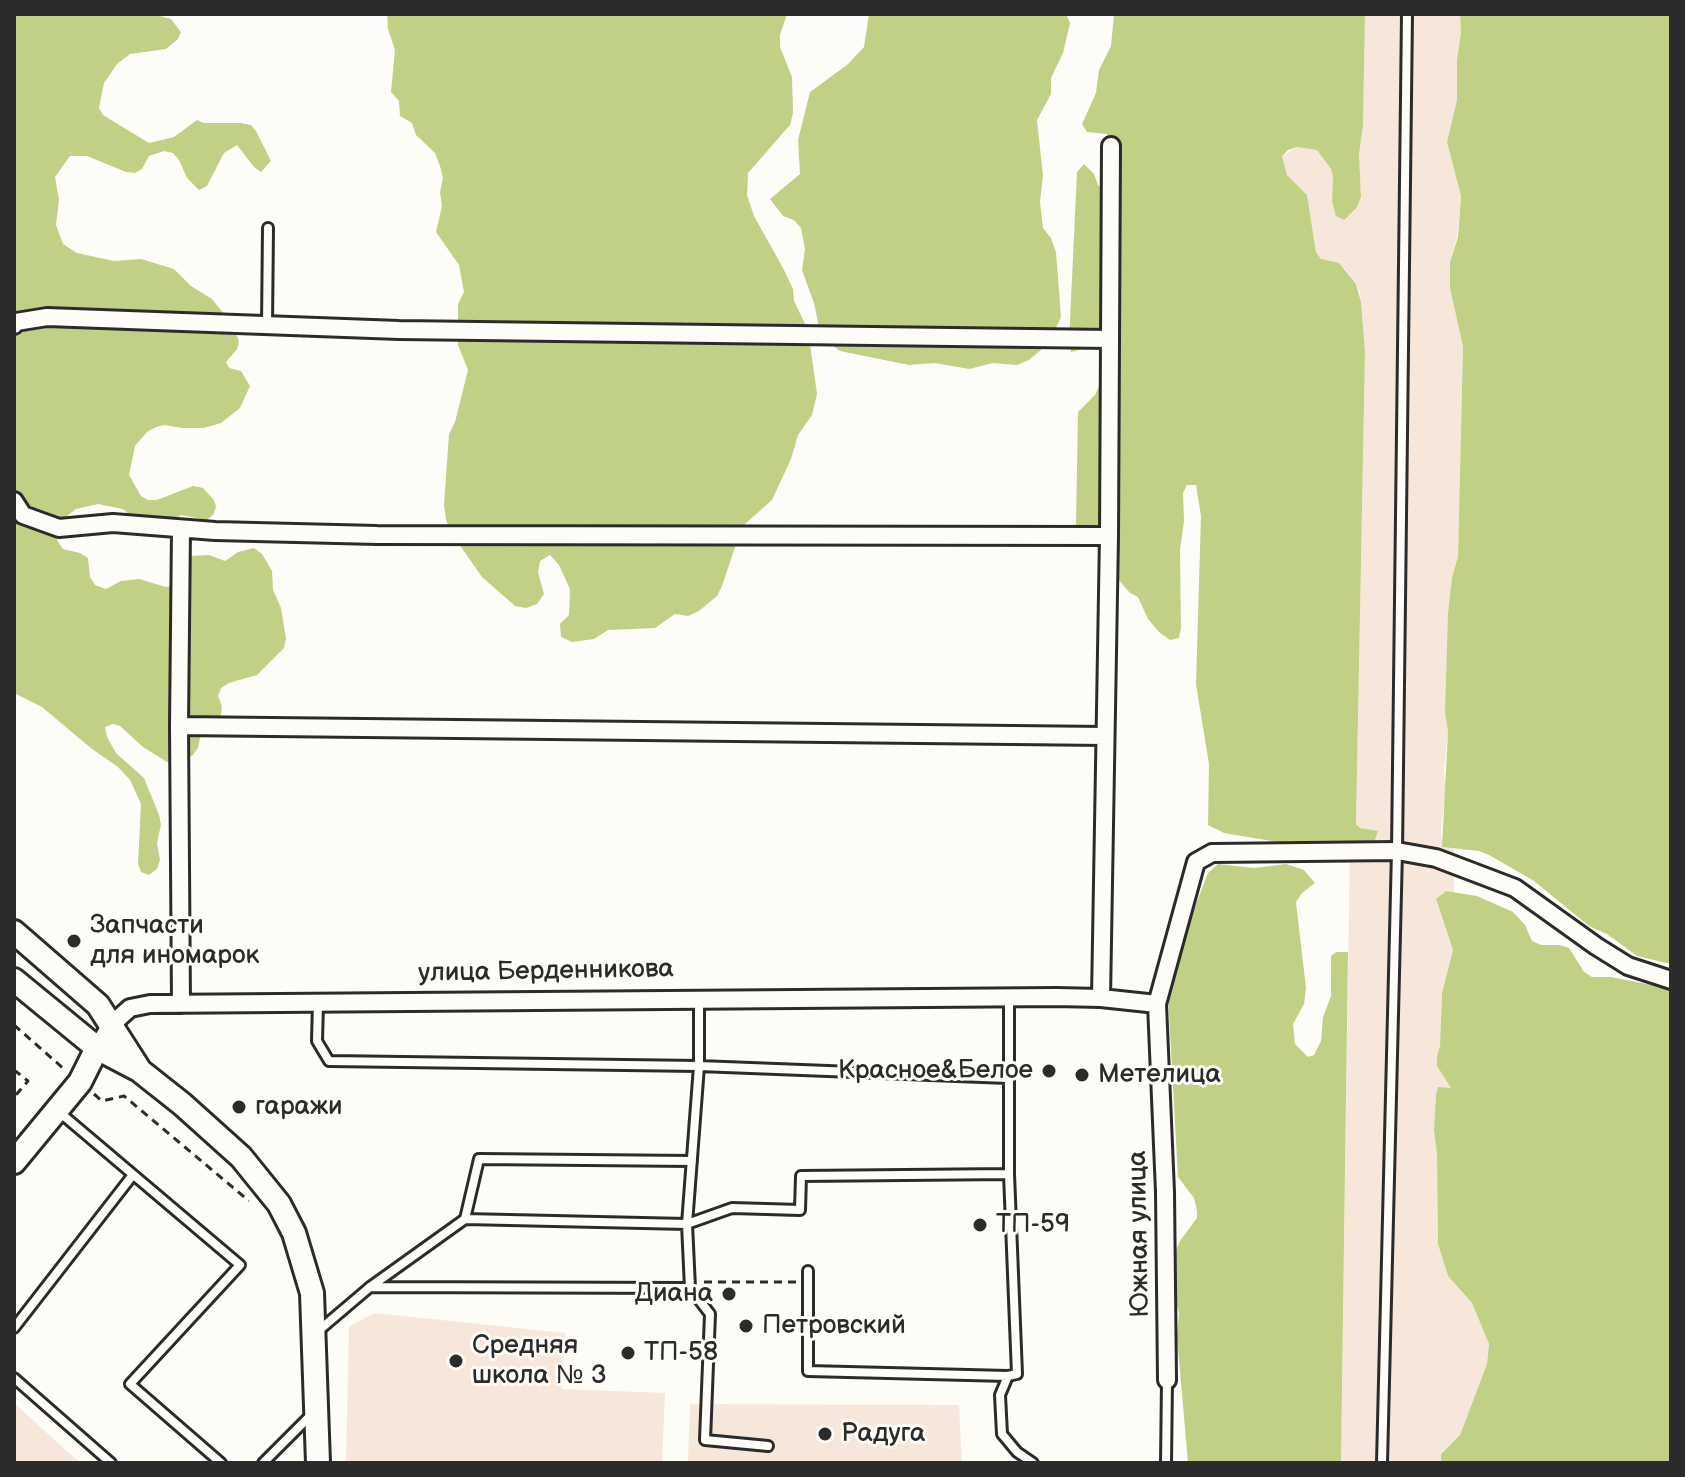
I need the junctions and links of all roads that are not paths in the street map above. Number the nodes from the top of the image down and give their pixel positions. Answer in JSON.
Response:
{"nodes":[{"id":1,"x":1407,"y":14,"type":"edge"},
{"id":2,"x":1111,"y":146,"type":"dead end"},
{"id":3,"x":268,"y":228,"type":"dead end"},
{"id":4,"x":14,"y":325,"type":"edge"},
{"id":5,"x":267,"y":325,"type":"junction"},
{"id":6,"x":1110,"y":339,"type":"junction"},
{"id":7,"x":14,"y":501,"type":"edge"},
{"id":8,"x":181,"y":529,"type":"junction"},
{"id":9,"x":1109,"y":536,"type":"junction"},
{"id":10,"x":179,"y":726,"type":"junction"},
{"id":11,"x":1105,"y":736,"type":"junction"},
{"id":12,"x":1397,"y":851,"type":"junction"},
{"id":13,"x":14,"y":932,"type":"edge"},
{"id":14,"x":14,"y":980,"type":"edge"},
{"id":15,"x":1671,"y":980,"type":"edge"},
{"id":16,"x":1009,"y":998,"type":"junction"},
{"id":17,"x":1101,"y":998,"type":"junction"},
{"id":18,"x":699,"y":999,"type":"junction"},
{"id":19,"x":318,"y":1003,"type":"junction"},
{"id":20,"x":181,"y":1004,"type":"junction"},
{"id":21,"x":1157,"y":1004,"type":"junction"},
{"id":22,"x":110,"y":1026,"type":"junction"},
{"id":23,"x":97,"y":1048,"type":"junction"},
{"id":24,"x":699,"y":1066,"type":"junction"},
{"id":25,"x":139,"y":1070,"type":"junction"},
{"id":26,"x":1008,"y":1078,"type":"junction"},
{"id":27,"x":58,"y":1111,"type":"junction"},
{"id":28,"x":692,"y":1161,"type":"junction"},
{"id":29,"x":14,"y":1162,"type":"edge"},
{"id":30,"x":1009,"y":1174,"type":"junction"},
{"id":31,"x":132,"y":1176,"type":"junction"},
{"id":32,"x":465,"y":1219,"type":"junction"},
{"id":33,"x":687,"y":1224,"type":"junction"},
{"id":34,"x":808,"y":1271,"type":"dead end"},
{"id":35,"x":691,"y":1285,"type":"junction"},
{"id":36,"x":370,"y":1287,"type":"junction"},
{"id":37,"x":14,"y":1328,"type":"edge"},
{"id":38,"x":313,"y":1335,"type":"junction"},
{"id":39,"x":1008,"y":1376,"type":"junction"},
{"id":40,"x":14,"y":1378,"type":"edge"},
{"id":41,"x":1167,"y":1380,"type":"joint"},
{"id":42,"x":316,"y":1409,"type":"junction"},
{"id":43,"x":768,"y":1446,"type":"dead end"},
{"id":44,"x":111,"y":1463,"type":"edge"},
{"id":45,"x":221,"y":1463,"type":"edge"},
{"id":46,"x":263,"y":1463,"type":"edge"},
{"id":47,"x":318,"y":1463,"type":"edge"},
{"id":48,"x":1033,"y":1463,"type":"edge"},
{"id":49,"x":1166,"y":1463,"type":"edge"},
{"id":50,"x":1382,"y":1463,"type":"edge"}],
"edges":[{"from":1,"to":12,"type":"lane"},
{"from":2,"to":6,"type":"street"},
{"from":3,"to":5,"type":"lane"},
{"from":4,"to":5,"type":"street"},
{"from":5,"to":6,"type":"street"},
{"from":6,"to":9,"type":"street"},
{"from":7,"to":8,"type":"street"},
{"from":8,"to":9,"type":"street"},
{"from":8,"to":10,"type":"street"},
{"from":9,"to":11,"type":"street"},
{"from":10,"to":11,"type":"street"},
{"from":10,"to":20,"type":"street"},
{"from":11,"to":17,"type":"street"},
{"from":12,"to":15,"type":"street","name":"Южная улица"},
{"from":12,"to":21,"type":"street","name":"Южная улица"},
{"from":12,"to":50,"type":"lane"},
{"from":13,"to":22,"type":"street"},
{"from":14,"to":23,"type":"street"},
{"from":16,"to":17,"type":"street","name":"улица Берденникова"},
{"from":16,"to":18,"type":"street","name":"улица Берденникова"},
{"from":16,"to":26,"type":"lane"},
{"from":17,"to":21,"type":"street","name":"улица Берденникова"},
{"from":18,"to":19,"type":"street","name":"улица Берденникова"},
{"from":18,"to":24,"type":"lane"},
{"from":19,"to":20,"type":"street","name":"улица Берденникова"},
{"from":19,"to":24,"type":"lane"},
{"from":20,"to":22,"type":"street","name":"улица Берденникова"},
{"from":21,"to":41,"type":"street","name":"Южная улица"},
{"from":22,"to":23,"type":"street","name":"улица Берденникова"},
{"from":22,"to":25,"type":"street"},
{"from":23,"to":25,"type":"street"},
{"from":23,"to":27,"type":"street","name":"улица Берденникова"},
{"from":24,"to":26,"type":"lane"},
{"from":24,"to":28,"type":"lane"},
{"from":25,"to":38,"type":"street"},
{"from":26,"to":30,"type":"lane"},
{"from":27,"to":29,"type":"street","name":"улица Берденникова"},
{"from":27,"to":31,"type":"lane"},
{"from":28,"to":32,"type":"lane"},
{"from":28,"to":33,"type":"lane"},
{"from":30,"to":33,"type":"lane"},
{"from":30,"to":39,"type":"lane"},
{"from":31,"to":37,"type":"lane"},
{"from":31,"to":45,"type":"lane"},
{"from":32,"to":33,"type":"lane"},
{"from":32,"to":36,"type":"lane"},
{"from":33,"to":35,"type":"lane"},
{"from":34,"to":39,"type":"lane"},
{"from":35,"to":36,"type":"lane"},
{"from":35,"to":43,"type":"lane"},
{"from":36,"to":38,"type":"lane"},
{"from":38,"to":42,"type":"street"},
{"from":39,"to":48,"type":"lane"},
{"from":40,"to":44,"type":"lane"},
{"from":41,"to":49,"type":"lane","name":"Южная улица"},
{"from":42,"to":46,"type":"lane"},
{"from":42,"to":47,"type":"street"}]}
